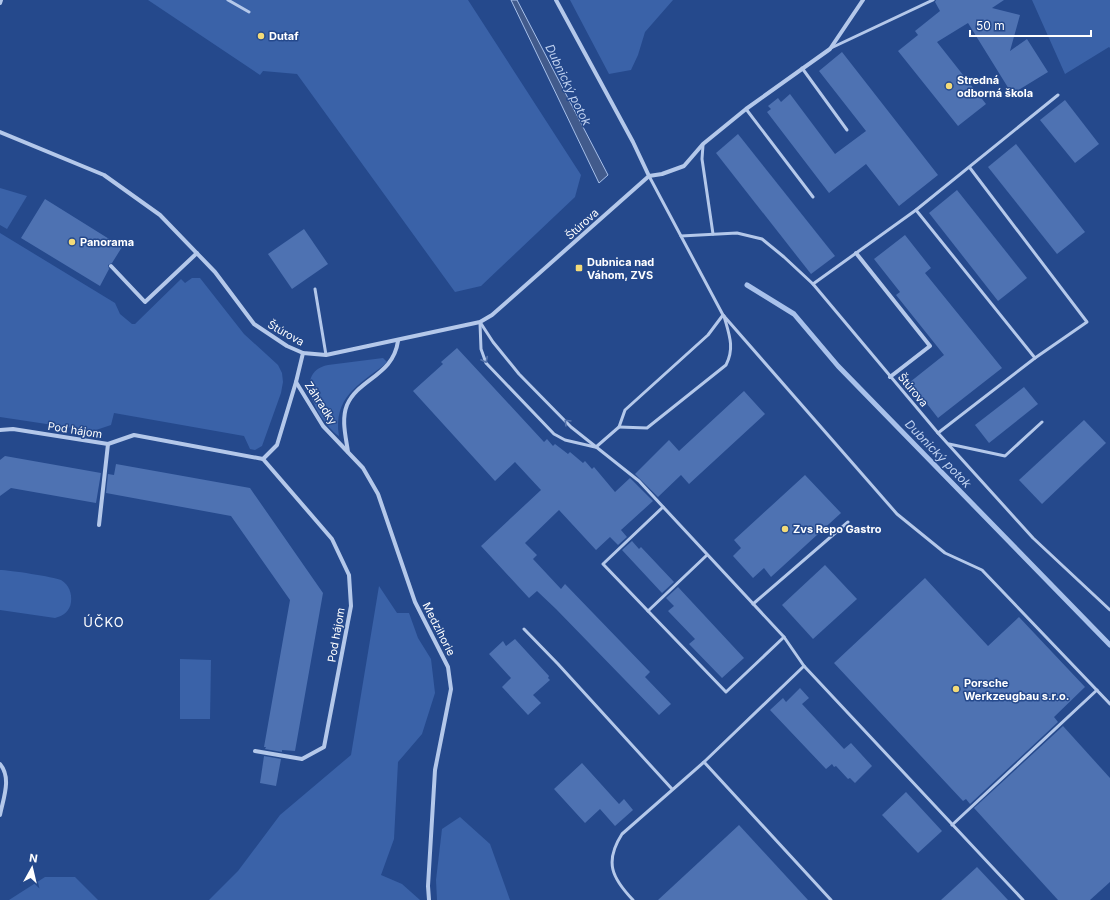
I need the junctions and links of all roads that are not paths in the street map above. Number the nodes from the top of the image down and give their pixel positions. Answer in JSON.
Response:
{"nodes":[{"id":1,"x":2,"y":0,"type":"edge"},
{"id":2,"x":228,"y":0,"type":"edge"},
{"id":3,"x":556,"y":0,"type":"edge"},
{"id":4,"x":863,"y":0,"type":"edge"},
{"id":5,"x":933,"y":0,"type":"edge"},
{"id":6,"x":0,"y":3,"type":"edge"},
{"id":7,"x":249,"y":12,"type":"dead end"},
{"id":8,"x":830,"y":49,"type":"junction"},
{"id":9,"x":802,"y":68,"type":"junction"},
{"id":10,"x":1058,"y":95,"type":"dead end"},
{"id":11,"x":746,"y":109,"type":"junction"},
{"id":12,"x":847,"y":130,"type":"dead end"},
{"id":13,"x":0,"y":132,"type":"edge"},
{"id":14,"x":703,"y":144,"type":"junction"},
{"id":15,"x":970,"y":168,"type":"junction"},
{"id":16,"x":650,"y":176,"type":"junction"},
{"id":17,"x":813,"y":197,"type":"dead end"},
{"id":18,"x":916,"y":210,"type":"junction"},
{"id":19,"x":713,"y":234,"type":"junction"},
{"id":20,"x":681,"y":236,"type":"junction"},
{"id":21,"x":197,"y":253,"type":"junction"},
{"id":22,"x":856,"y":253,"type":"junction"},
{"id":23,"x":111,"y":266,"type":"dead end"},
{"id":24,"x":813,"y":284,"type":"junction"},
{"id":25,"x":315,"y":289,"type":"dead end"},
{"id":26,"x":723,"y":315,"type":"junction"},
{"id":27,"x":480,"y":322,"type":"junction"},
{"id":28,"x":398,"y":341,"type":"junction"},
{"id":29,"x":303,"y":353,"type":"junction"},
{"id":30,"x":326,"y":355,"type":"junction"},
{"id":31,"x":1035,"y":358,"type":"junction"},
{"id":32,"x":890,"y":377,"type":"junction"},
{"id":33,"x":296,"y":382,"type":"junction"},
{"id":34,"x":1042,"y":422,"type":"dead end"},
{"id":35,"x":619,"y":427,"type":"junction"},
{"id":36,"x":0,"y":430,"type":"edge"},
{"id":37,"x":938,"y":433,"type":"junction"},
{"id":38,"x":108,"y":444,"type":"junction"},
{"id":39,"x":949,"y":444,"type":"junction"},
{"id":40,"x":596,"y":447,"type":"junction"},
{"id":41,"x":348,"y":452,"type":"junction"},
{"id":42,"x":263,"y":459,"type":"junction"},
{"id":43,"x":663,"y":507,"type":"junction"},
{"id":44,"x":848,"y":522,"type":"dead end"},
{"id":45,"x":99,"y":525,"type":"dead end"},
{"id":46,"x":707,"y":554,"type":"junction"},
{"id":47,"x":753,"y":604,"type":"junction"},
{"id":48,"x":1110,"y":610,"type":"edge"},
{"id":49,"x":648,"y":611,"type":"junction"},
{"id":50,"x":524,"y":629,"type":"dead end"},
{"id":51,"x":784,"y":637,"type":"junction"},
{"id":52,"x":804,"y":666,"type":"junction"},
{"id":53,"x":1097,"y":690,"type":"junction"},
{"id":54,"x":1110,"y":704,"type":"edge"},
{"id":55,"x":255,"y":751,"type":"dead end"},
{"id":56,"x":704,"y":762,"type":"junction"},
{"id":57,"x":0,"y":764,"type":"edge"},
{"id":58,"x":672,"y":790,"type":"junction"},
{"id":59,"x":0,"y":815,"type":"edge"},
{"id":60,"x":952,"y":825,"type":"junction"},
{"id":61,"x":428,"y":900,"type":"edge"},
{"id":62,"x":633,"y":900,"type":"edge"},
{"id":63,"x":831,"y":900,"type":"edge"},
{"id":64,"x":1023,"y":900,"type":"edge"}],
"edges":[{"from":1,"to":6,"type":"street"},
{"from":2,"to":7,"type":"lane"},
{"from":3,"to":16,"type":"street"},
{"from":4,"to":8,"type":"street","name":"Štúrova"},
{"from":5,"to":8,"type":"lane"},
{"from":8,"to":9,"type":"street","name":"Štúrova"},
{"from":9,"to":11,"type":"street","name":"Štúrova"},
{"from":9,"to":12,"type":"lane"},
{"from":10,"to":15,"type":"lane"},
{"from":11,"to":14,"type":"street","name":"Štúrova"},
{"from":11,"to":17,"type":"lane"},
{"from":13,"to":21,"type":"street","name":"Štúrova"},
{"from":14,"to":16,"type":"street","name":"Štúrova"},
{"from":14,"to":19,"type":"lane"},
{"from":15,"to":18,"type":"lane"},
{"from":15,"to":31,"type":"lane"},
{"from":16,"to":20,"type":"lane"},
{"from":16,"to":27,"type":"street","name":"Štúrova"},
{"from":18,"to":22,"type":"lane"},
{"from":18,"to":31,"type":"lane"},
{"from":19,"to":20,"type":"lane","name":"Štúrova"},
{"from":19,"to":24,"type":"lane","name":"Štúrova"},
{"from":20,"to":26,"type":"lane"},
{"from":21,"to":23,"type":"street"},
{"from":21,"to":29,"type":"street","name":"Štúrova"},
{"from":22,"to":24,"type":"lane"},
{"from":22,"to":32,"type":"street"},
{"from":24,"to":32,"type":"lane","name":"Štúrova"},
{"from":25,"to":30,"type":"lane"},
{"from":26,"to":35,"type":"lane"},
{"from":26,"to":35,"type":"lane"},
{"from":26,"to":53,"type":"lane"},
{"from":27,"to":28,"type":"street","name":"Štúrova"},
{"from":40,"to":27,"type":"lane","one_way":true},
{"from":27,"to":40,"type":"lane","one_way":true},
{"from":28,"to":30,"type":"street","name":"Štúrova"},
{"from":28,"to":41,"type":"street"},
{"from":29,"to":30,"type":"street","name":"Štúrova"},
{"from":29,"to":33,"type":"street"},
{"from":31,"to":37,"type":"lane"},
{"from":32,"to":37,"type":"lane","name":"Štúrova"},
{"from":33,"to":41,"type":"street","name":"Záhradky"},
{"from":33,"to":42,"type":"street"},
{"from":34,"to":39,"type":"lane"},
{"from":35,"to":40,"type":"lane"},
{"from":36,"to":38,"type":"street","name":"Pod hájom"},
{"from":37,"to":39,"type":"lane","name":"Štúrova"},
{"from":38,"to":42,"type":"street","name":"Pod hájom"},
{"from":38,"to":45,"type":"street"},
{"from":39,"to":48,"type":"lane","name":"Štúrova"},
{"from":40,"to":43,"type":"lane"},
{"from":41,"to":61,"type":"street","name":"Medzihorie"},
{"from":42,"to":55,"type":"street","name":"Pod hájom"},
{"from":43,"to":46,"type":"lane"},
{"from":43,"to":49,"type":"lane"},
{"from":44,"to":47,"type":"lane"},
{"from":46,"to":47,"type":"lane"},
{"from":46,"to":49,"type":"lane"},
{"from":47,"to":51,"type":"lane"},
{"from":49,"to":51,"type":"lane"},
{"from":50,"to":58,"type":"lane"},
{"from":51,"to":52,"type":"lane"},
{"from":52,"to":56,"type":"lane"},
{"from":52,"to":60,"type":"lane"},
{"from":53,"to":54,"type":"lane"},
{"from":53,"to":60,"type":"lane"},
{"from":56,"to":58,"type":"lane"},
{"from":56,"to":63,"type":"lane"},
{"from":57,"to":59,"type":"street"},
{"from":58,"to":62,"type":"lane"},
{"from":60,"to":64,"type":"lane"}]}
